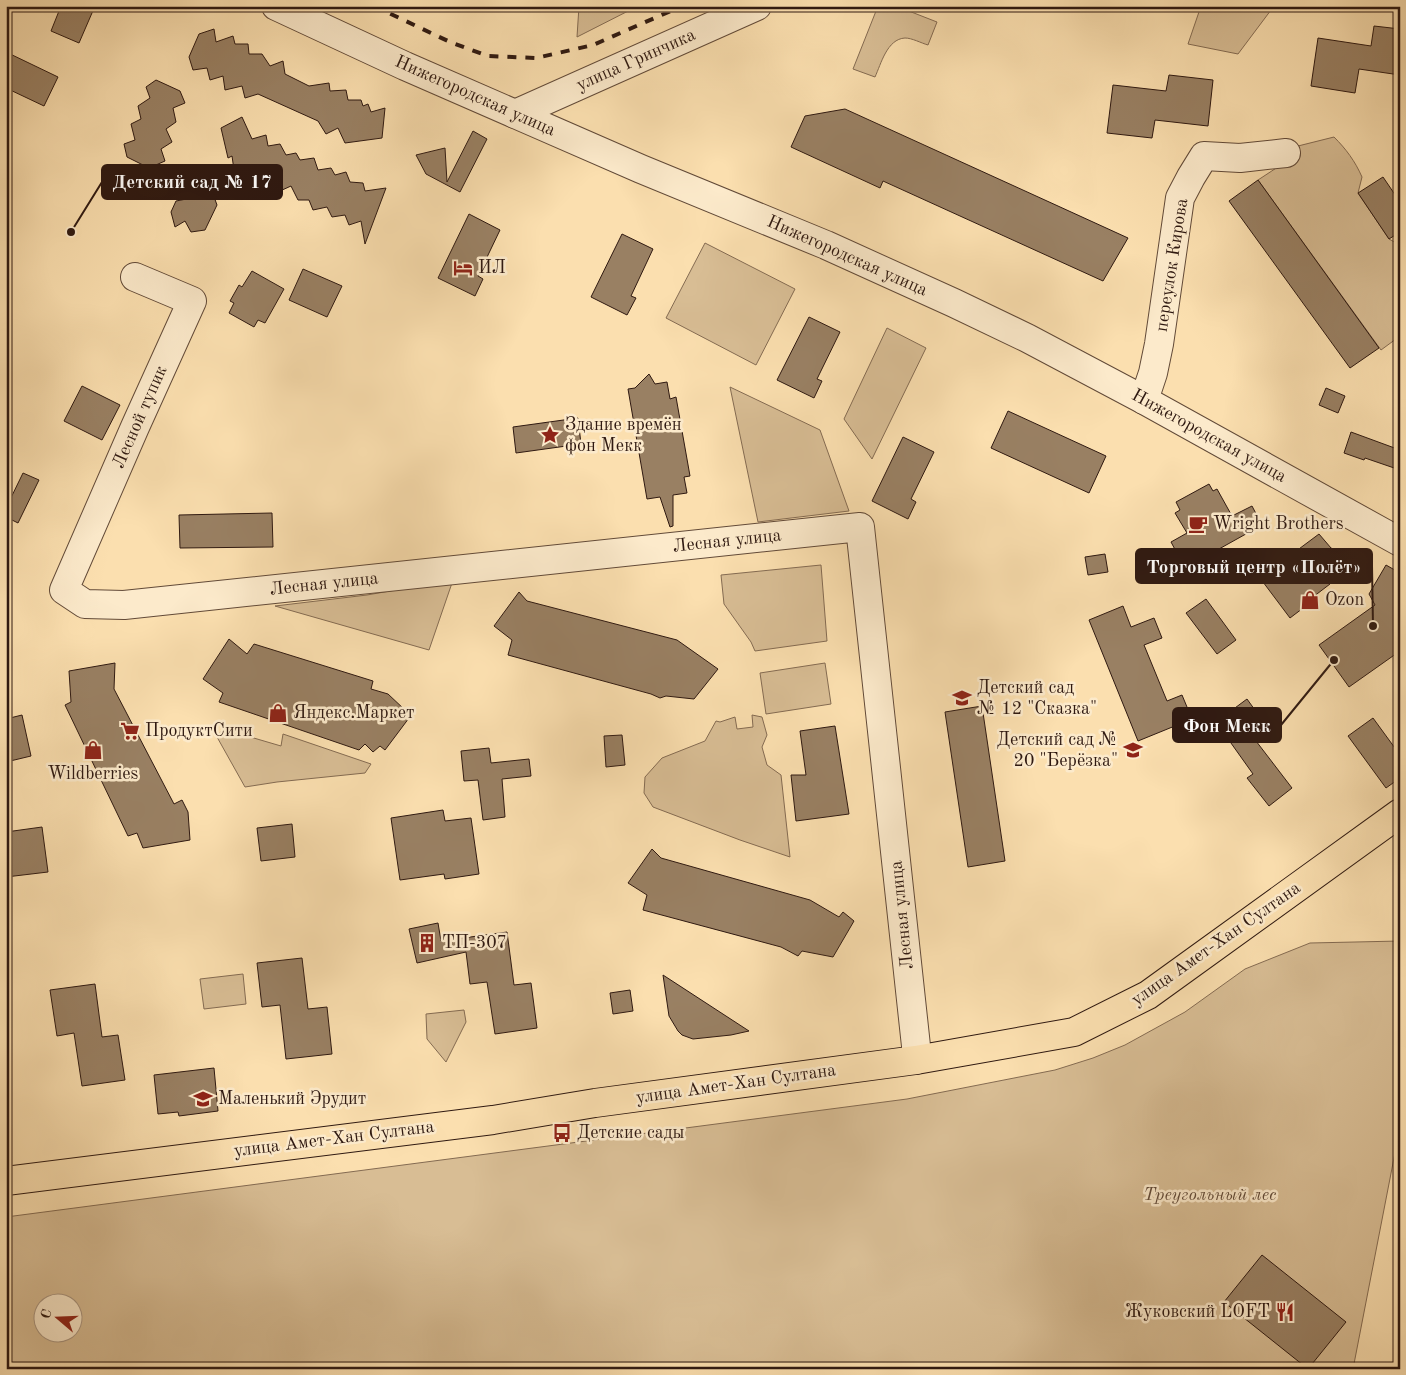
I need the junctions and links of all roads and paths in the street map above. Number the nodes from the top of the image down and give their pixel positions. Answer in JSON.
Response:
{"nodes":[{"id":1,"x":276,"y":6,"type":"edge"},
{"id":2,"x":757,"y":6,"type":"edge"},
{"id":3,"x":514,"y":114,"type":"junction"},
{"id":4,"x":1286,"y":153,"type":"dead end"},
{"id":5,"x":135,"y":277,"type":"dead end"},
{"id":6,"x":1144,"y":400,"type":"junction"},
{"id":7,"x":1400,"y":542,"type":"edge"},
{"id":8,"x":64,"y":590,"type":"joint"},
{"id":9,"x":1393,"y":822,"type":"edge"},
{"id":10,"x":916,"y":1060,"type":"junction"},
{"id":11,"x":6,"y":1181,"type":"edge"}],
"edges":[{"from":1,"to":3,"type":"street","name":"Нижегородская улица"},
{"from":2,"to":3,"type":"street","name":"улица Гринчика"},
{"from":3,"to":6,"type":"street","name":"Нижегородская улица"},
{"from":4,"to":6,"type":"street","name":"переулок Кирова"},
{"from":5,"to":8,"type":"street","name":"Лесной тупик"},
{"from":6,"to":7,"type":"street","name":"Нижегородская улица"},
{"from":8,"to":10,"type":"street","name":"Лесная улица"},
{"from":9,"to":10,"type":"main road","name":"улица Амет-Хан Султана"},
{"from":10,"to":11,"type":"main road","name":"улица Амет-Хан Султана"}]}
